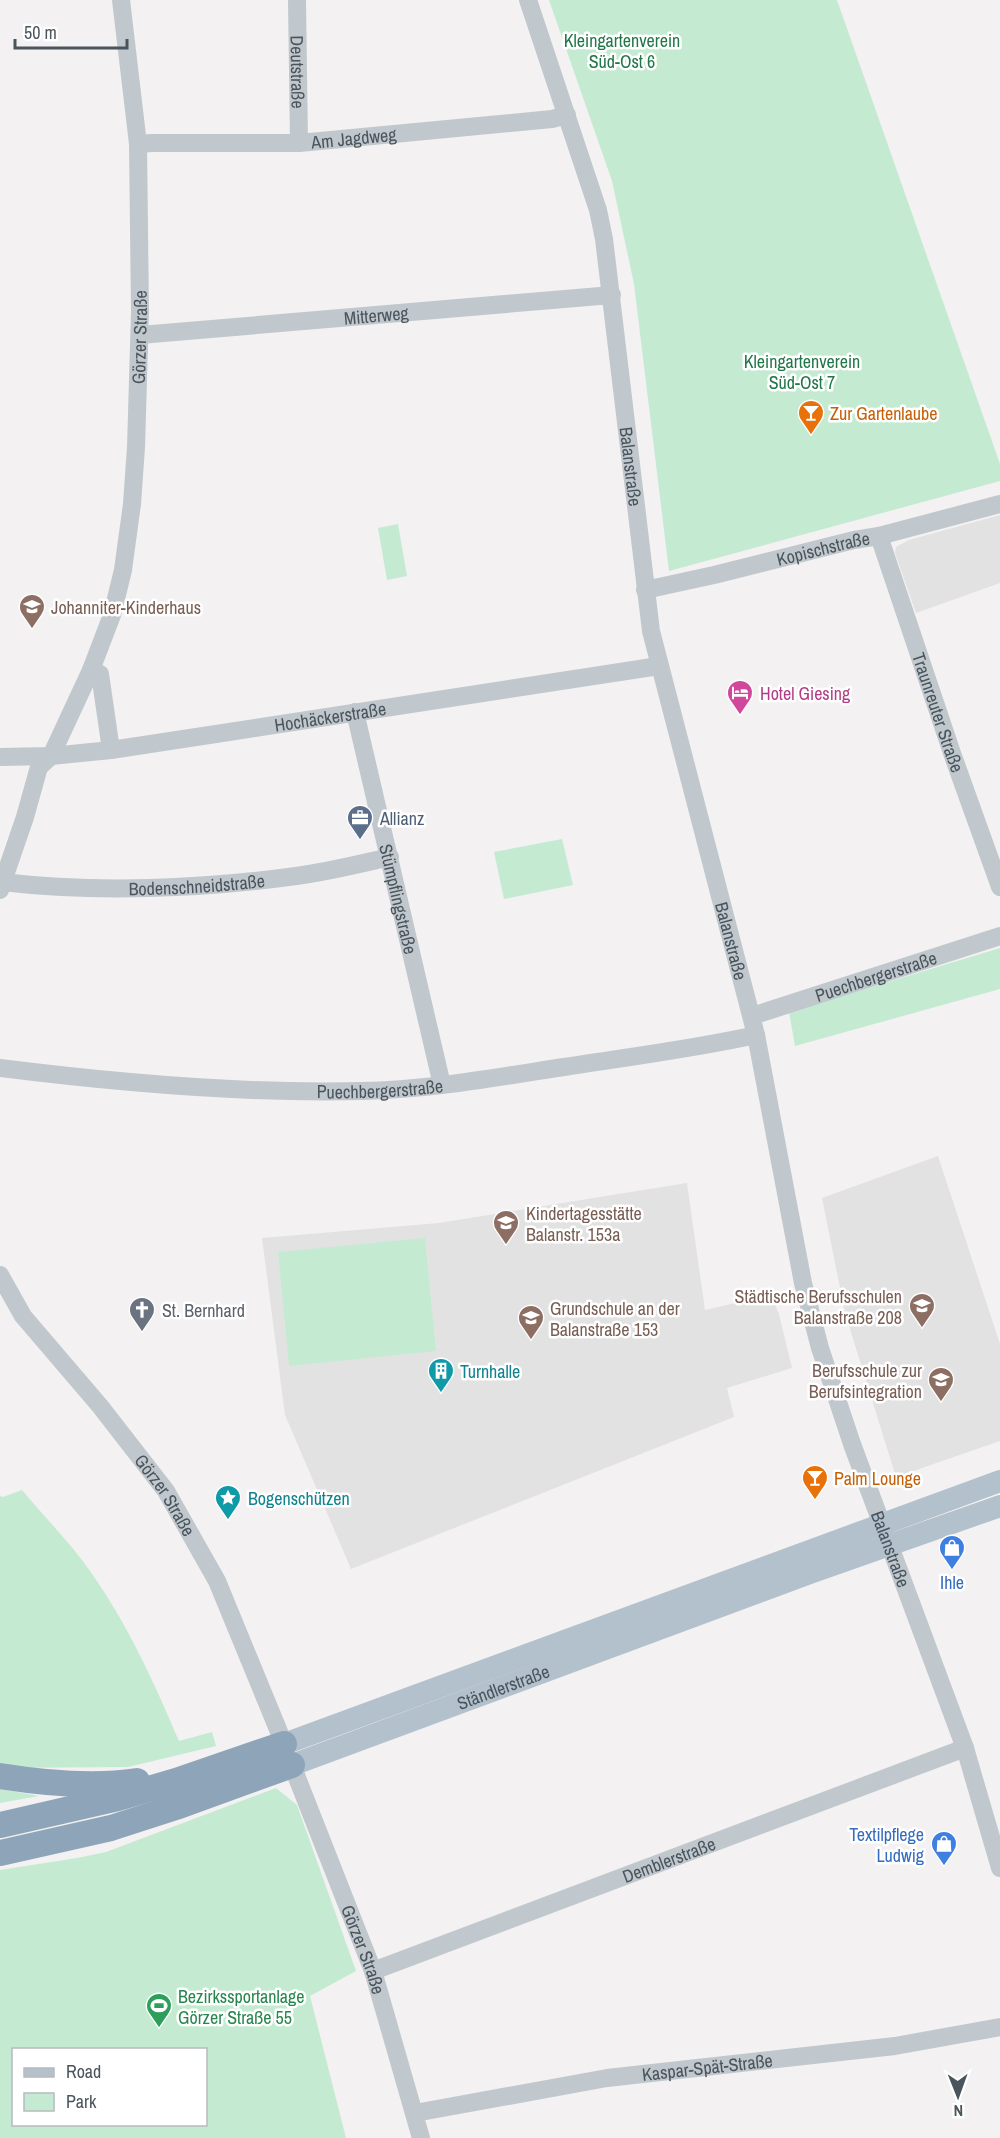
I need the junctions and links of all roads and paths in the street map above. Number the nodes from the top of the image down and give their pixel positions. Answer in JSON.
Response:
{"nodes":[{"id":1,"x":121,"y":0,"type":"edge"},
{"id":2,"x":297,"y":0,"type":"edge"},
{"id":3,"x":528,"y":0,"type":"edge"},
{"id":4,"x":567,"y":115,"type":"junction"},
{"id":5,"x":299,"y":142,"type":"junction"},
{"id":6,"x":138,"y":144,"type":"junction"},
{"id":7,"x":612,"y":295,"type":"junction"},
{"id":8,"x":140,"y":335,"type":"junction"},
{"id":9,"x":1000,"y":504,"type":"edge"},
{"id":10,"x":879,"y":536,"type":"junction"},
{"id":11,"x":645,"y":590,"type":"junction"},
{"id":12,"x":659,"y":666,"type":"junction"},
{"id":13,"x":91,"y":670,"type":"junction"},
{"id":14,"x":355,"y":712,"type":"junction"},
{"id":15,"x":111,"y":750,"type":"junction"},
{"id":16,"x":51,"y":756,"type":"junction"},
{"id":17,"x":0,"y":757,"type":"edge"},
{"id":18,"x":390,"y":857,"type":"junction"},
{"id":19,"x":1,"y":886,"type":"edge"},
{"id":20,"x":1000,"y":887,"type":"edge"},
{"id":21,"x":1000,"y":936,"type":"edge"},
{"id":22,"x":752,"y":1016,"type":"junction"},
{"id":23,"x":756,"y":1035,"type":"junction"},
{"id":24,"x":0,"y":1068,"type":"edge"},
{"id":25,"x":442,"y":1085,"type":"junction"},
{"id":26,"x":0,"y":1275,"type":"edge"},
{"id":27,"x":1000,"y":1481,"type":"edge"},
{"id":28,"x":1000,"y":1506,"type":"edge"},
{"id":29,"x":885,"y":1535,"type":"junction"},
{"id":30,"x":965,"y":1748,"type":"junction"},
{"id":31,"x":288,"y":1755,"type":"junction"},
{"id":32,"x":0,"y":1776,"type":"edge"},
{"id":33,"x":176,"y":1781,"type":"junction"},
{"id":34,"x":0,"y":1825,"type":"edge"},
{"id":35,"x":0,"y":1853,"type":"edge"},
{"id":36,"x":1000,"y":1868,"type":"edge"},
{"id":37,"x":373,"y":1971,"type":"junction"},
{"id":38,"x":1000,"y":2027,"type":"edge"},
{"id":39,"x":415,"y":2113,"type":"junction"},
{"id":40,"x":421,"y":2138,"type":"edge"}],
"edges":[{"from":1,"to":6,"type":"street","name":"Görzer Straße"},
{"from":2,"to":5,"type":"street","name":"Deutstraße"},
{"from":3,"to":4,"type":"street","name":"Balanstraße"},
{"from":4,"to":5,"type":"street","name":"Am Jagdweg"},
{"from":4,"to":7,"type":"street","name":"Balanstraße"},
{"from":5,"to":6,"type":"street","name":"Am Jagdweg"},
{"from":6,"to":8,"type":"street","name":"Görzer Straße"},
{"from":7,"to":8,"type":"street","name":"Mitterweg"},
{"from":7,"to":11,"type":"street","name":"Balanstraße"},
{"from":8,"to":13,"type":"street","name":"Görzer Straße"},
{"from":9,"to":10,"type":"street","name":"Kopischstraße"},
{"from":10,"to":11,"type":"street","name":"Kopischstraße"},
{"from":10,"to":20,"type":"street","name":"Traunreuter Straße"},
{"from":11,"to":12,"type":"street","name":"Balanstraße"},
{"from":12,"to":14,"type":"street","name":"Hochäckerstraße"},
{"from":12,"to":22,"type":"street","name":"Balanstraße"},
{"from":13,"to":15,"type":"street"},
{"from":13,"to":16,"type":"street","name":"Görzer Straße"},
{"from":14,"to":15,"type":"street","name":"Hochäckerstraße"},
{"from":14,"to":18,"type":"street","name":"Stümpflingstraße"},
{"from":15,"to":16,"type":"street","name":"Hochäckerstraße"},
{"from":16,"to":17,"type":"street","name":"Hochäckerstraße"},
{"from":16,"to":19,"type":"street","name":"Görzer Straße"},
{"from":18,"to":19,"type":"street","name":"Bodenschneidstraße"},
{"from":18,"to":25,"type":"street","name":"Stümpflingstraße"},
{"from":21,"to":22,"type":"street","name":"Puechbergerstraße"},
{"from":22,"to":23,"type":"street","name":"Balanstraße"},
{"from":23,"to":25,"type":"street","name":"Puechbergerstraße"},
{"from":23,"to":29,"type":"street","name":"Balanstraße"},
{"from":24,"to":25,"type":"street","name":"Puechbergerstraße"},
{"from":26,"to":31,"type":"street","name":"Görzer Straße"},
{"from":27,"to":29,"type":"main road","name":"Ständlerstraße"},
{"from":28,"to":29,"type":"main road","name":"Ständlerstraße"},
{"from":29,"to":30,"type":"street","name":"Balanstraße"},
{"from":29,"to":31,"type":"main road","name":"Ständlerstraße"},
{"from":30,"to":36,"type":"street","name":"Balanstraße"},
{"from":30,"to":37,"type":"street","name":"Demblerstraße"},
{"from":31,"to":33,"type":"highway","name":"Ständlerstraße"},
{"from":31,"to":35,"type":"highway","name":"Ständlerstraße"},
{"from":31,"to":37,"type":"street","name":"Görzer Straße"},
{"from":32,"to":33,"type":"highway"},
{"from":33,"to":34,"type":"highway","name":"Ständlerstraße"},
{"from":37,"to":39,"type":"street","name":"Görzer Straße"},
{"from":38,"to":39,"type":"street","name":"Kaspar-Spät-Straße"},
{"from":39,"to":40,"type":"street","name":"Görzer Straße"}]}
